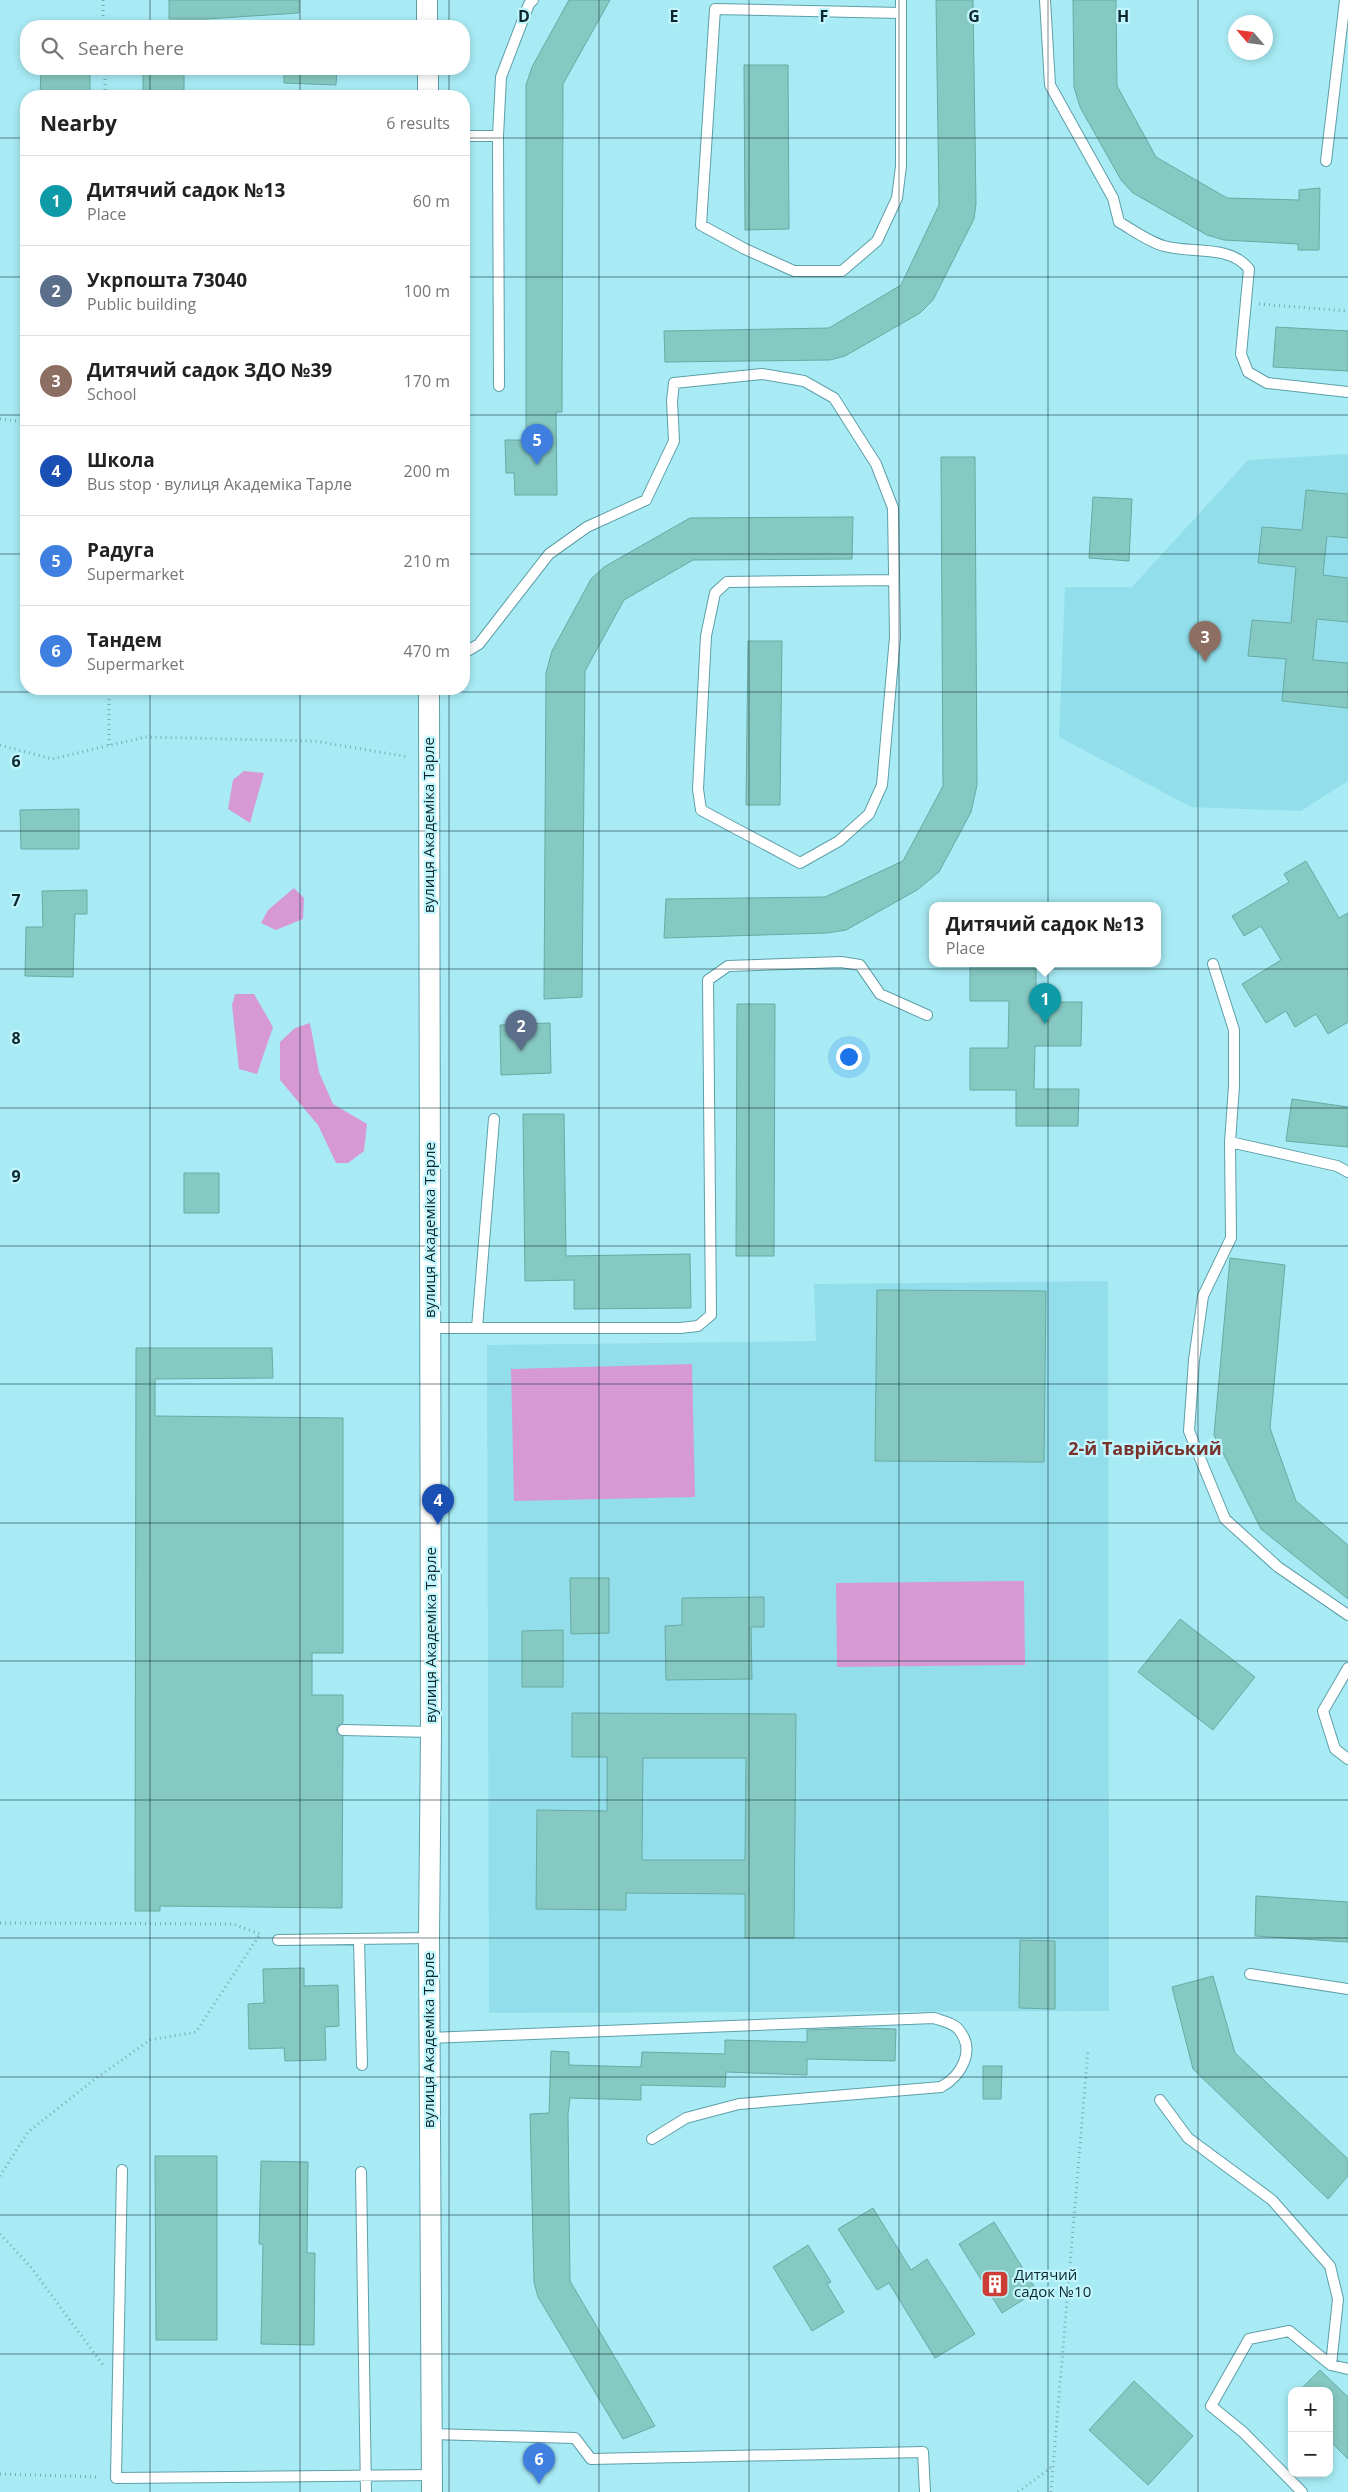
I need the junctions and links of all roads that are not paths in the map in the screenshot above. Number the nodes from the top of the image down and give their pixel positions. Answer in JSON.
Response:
{"nodes":[{"id":1,"x":427,"y":0,"type":"edge"},
{"id":2,"x":533,"y":0,"type":"edge"},
{"id":3,"x":901,"y":0,"type":"edge"},
{"id":4,"x":1045,"y":0,"type":"edge"},
{"id":5,"x":1345,"y":0,"type":"edge"},
{"id":6,"x":901,"y":13,"type":"junction"},
{"id":7,"x":427,"y":20,"type":"edge"},
{"id":8,"x":428,"y":75,"type":"edge"},
{"id":9,"x":428,"y":90,"type":"edge"},
{"id":10,"x":470,"y":136,"type":"edge"},
{"id":11,"x":498,"y":136,"type":"junction"},
{"id":12,"x":1326,"y":161,"type":"dead end"},
{"id":13,"x":499,"y":386,"type":"dead end"},
{"id":14,"x":1348,"y":392,"type":"edge"},
{"id":15,"x":894,"y":580,"type":"junction"},
{"id":16,"x":470,"y":649,"type":"edge"},
{"id":17,"x":429,"y":695,"type":"edge"},
{"id":18,"x":1213,"y":964,"type":"dead end"},
{"id":19,"x":927,"y":1015,"type":"dead end"},
{"id":20,"x":494,"y":1119,"type":"dead end"},
{"id":21,"x":1230,"y":1142,"type":"junction"},
{"id":22,"x":1348,"y":1172,"type":"edge"},
{"id":23,"x":430,"y":1328,"type":"junction"},
{"id":24,"x":477,"y":1328,"type":"junction"},
{"id":25,"x":1348,"y":1616,"type":"edge"},
{"id":26,"x":1348,"y":1668,"type":"edge"},
{"id":27,"x":343,"y":1730,"type":"dead end"},
{"id":28,"x":431,"y":1732,"type":"junction"},
{"id":29,"x":1348,"y":1759,"type":"edge"},
{"id":30,"x":429,"y":1938,"type":"junction"},
{"id":31,"x":359,"y":1939,"type":"junction"},
{"id":32,"x":278,"y":1940,"type":"road end"},
{"id":33,"x":1250,"y":1974,"type":"dead end"},
{"id":34,"x":1348,"y":1989,"type":"edge"},
{"id":35,"x":429,"y":2038,"type":"junction"},
{"id":36,"x":362,"y":2064,"type":"dead end"},
{"id":37,"x":1160,"y":2100,"type":"dead end"},
{"id":38,"x":652,"y":2139,"type":"dead end"},
{"id":39,"x":122,"y":2170,"type":"dead end"},
{"id":40,"x":361,"y":2172,"type":"dead end"},
{"id":41,"x":1331,"y":2365,"type":"junction"},
{"id":42,"x":1348,"y":2369,"type":"edge"},
{"id":43,"x":432,"y":2434,"type":"junction"},
{"id":44,"x":367,"y":2476,"type":"junction"},
{"id":45,"x":432,"y":2484,"type":"edge"},
{"id":46,"x":366,"y":2492,"type":"edge"},
{"id":47,"x":925,"y":2492,"type":"edge"},
{"id":48,"x":1302,"y":2492,"type":"edge"}],
"edges":[{"from":1,"to":7,"type":"street"},
{"from":2,"to":11,"type":"lane"},
{"from":3,"to":6,"type":"lane"},
{"from":4,"to":14,"type":"lane"},
{"from":5,"to":12,"type":"lane"},
{"from":6,"to":6,"type":"lane"},
{"from":8,"to":9,"type":"street"},
{"from":10,"to":11,"type":"lane"},
{"from":11,"to":13,"type":"lane"},
{"from":15,"to":15,"type":"lane"},
{"from":15,"to":16,"type":"lane"},
{"from":17,"to":23,"type":"street","name":"вулиця Академіка Тарле"},
{"from":18,"to":21,"type":"lane"},
{"from":19,"to":24,"type":"lane"},
{"from":20,"to":24,"type":"lane"},
{"from":21,"to":22,"type":"lane"},
{"from":21,"to":25,"type":"lane"},
{"from":23,"to":24,"type":"lane"},
{"from":23,"to":28,"type":"street","name":"вулиця Академіка Тарле"},
{"from":26,"to":29,"type":"lane"},
{"from":27,"to":28,"type":"lane"},
{"from":28,"to":30,"type":"street","name":"вулиця Академіка Тарле"},
{"from":30,"to":31,"type":"lane"},
{"from":30,"to":35,"type":"street","name":"вулиця Академіка Тарле"},
{"from":31,"to":32,"type":"lane"},
{"from":31,"to":36,"type":"lane"},
{"from":33,"to":34,"type":"lane"},
{"from":35,"to":38,"type":"lane"},
{"from":35,"to":43,"type":"street","name":"вулиця Академіка Тарле"},
{"from":37,"to":41,"type":"lane"},
{"from":39,"to":44,"type":"lane"},
{"from":40,"to":44,"type":"lane"},
{"from":41,"to":42,"type":"lane"},
{"from":41,"to":48,"type":"lane"},
{"from":43,"to":45,"type":"street","name":"вулиця Академіка Тарле"},
{"from":43,"to":47,"type":"lane"},
{"from":44,"to":45,"type":"lane"},
{"from":44,"to":46,"type":"lane"}]}
